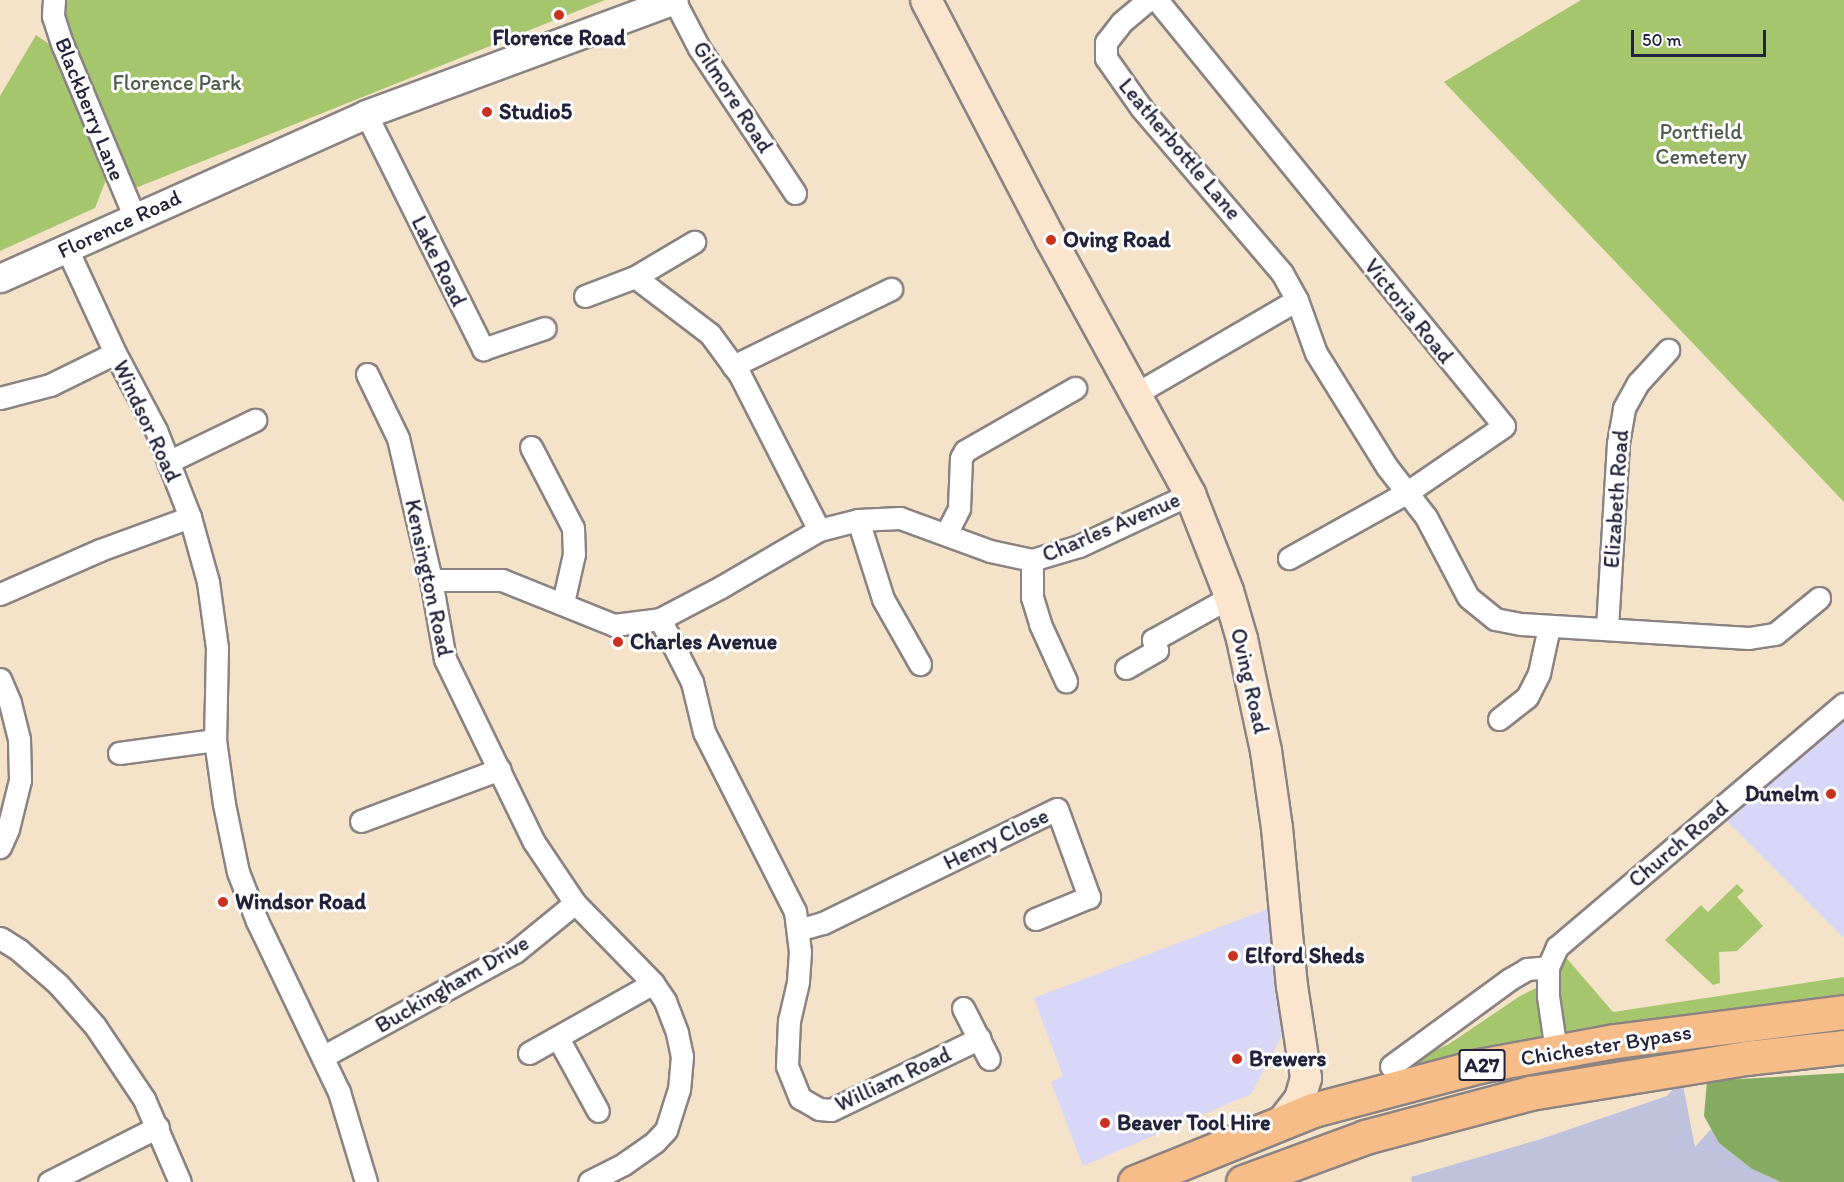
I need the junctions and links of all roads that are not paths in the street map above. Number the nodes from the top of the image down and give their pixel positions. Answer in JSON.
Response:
{"nodes":[{"id":1,"x":54,"y":0,"type":"edge"},
{"id":2,"x":674,"y":0,"type":"edge"},
{"id":3,"x":926,"y":0,"type":"edge"},
{"id":4,"x":1148,"y":0,"type":"edge"},
{"id":5,"x":1157,"y":0,"type":"edge"},
{"id":6,"x":366,"y":114,"type":"junction"},
{"id":7,"x":795,"y":193,"type":"dead end"},
{"id":8,"x":134,"y":216,"type":"junction"},
{"id":9,"x":694,"y":242,"type":"dead end"},
{"id":10,"x":67,"y":249,"type":"junction"},
{"id":11,"x":635,"y":277,"type":"junction"},
{"id":12,"x":0,"y":278,"type":"edge"},
{"id":13,"x":891,"y":289,"type":"dead end"},
{"id":14,"x":585,"y":296,"type":"dead end"},
{"id":15,"x":1297,"y":300,"type":"junction"},
{"id":16,"x":545,"y":328,"type":"dead end"},
{"id":17,"x":1668,"y":350,"type":"dead end"},
{"id":18,"x":115,"y":352,"type":"junction"},
{"id":19,"x":736,"y":371,"type":"junction"},
{"id":20,"x":367,"y":374,"type":"dead end"},
{"id":21,"x":1075,"y":387,"type":"dead end"},
{"id":22,"x":1137,"y":393,"type":"junction"},
{"id":23,"x":0,"y":398,"type":"edge"},
{"id":24,"x":255,"y":420,"type":"dead end"},
{"id":25,"x":531,"y":447,"type":"dead end"},
{"id":26,"x":168,"y":462,"type":"junction"},
{"id":27,"x":1406,"y":493,"type":"junction"},
{"id":28,"x":1190,"y":494,"type":"junction"},
{"id":29,"x":190,"y":517,"type":"junction"},
{"id":30,"x":858,"y":520,"type":"junction"},
{"id":31,"x":819,"y":530,"type":"junction"},
{"id":32,"x":946,"y":534,"type":"junction"},
{"id":33,"x":1289,"y":558,"type":"dead end"},
{"id":34,"x":1032,"y":560,"type":"junction"},
{"id":35,"x":431,"y":580,"type":"junction"},
{"id":36,"x":0,"y":594,"type":"edge"},
{"id":37,"x":1230,"y":597,"type":"junction"},
{"id":38,"x":1819,"y":598,"type":"dead end"},
{"id":39,"x":562,"y":603,"type":"junction"},
{"id":40,"x":660,"y":619,"type":"junction"},
{"id":41,"x":1549,"y":627,"type":"junction"},
{"id":42,"x":1607,"y":628,"type":"junction"},
{"id":43,"x":920,"y":664,"type":"dead end"},
{"id":44,"x":1126,"y":668,"type":"dead end"},
{"id":45,"x":0,"y":679,"type":"edge"},
{"id":46,"x":1066,"y":681,"type":"dead end"},
{"id":47,"x":1844,"y":704,"type":"edge"},
{"id":48,"x":1499,"y":719,"type":"dead end"},
{"id":49,"x":214,"y":740,"type":"junction"},
{"id":50,"x":118,"y":753,"type":"dead end"},
{"id":51,"x":500,"y":769,"type":"junction"},
{"id":52,"x":361,"y":821,"type":"dead end"},
{"id":53,"x":0,"y":847,"type":"edge"},
{"id":54,"x":575,"y":903,"type":"junction"},
{"id":55,"x":1035,"y":919,"type":"dead end"},
{"id":56,"x":798,"y":930,"type":"junction"},
{"id":57,"x":0,"y":938,"type":"edge"},
{"id":58,"x":1548,"y":967,"type":"junction"},
{"id":59,"x":653,"y":982,"type":"junction"},
{"id":60,"x":963,"y":1008,"type":"dead end"},
{"id":61,"x":1844,"y":1012,"type":"edge"},
{"id":62,"x":558,"y":1038,"type":"junction"},
{"id":63,"x":980,"y":1038,"type":"junction"},
{"id":64,"x":1844,"y":1047,"type":"edge"},
{"id":65,"x":1556,"y":1051,"type":"junction"},
{"id":66,"x":529,"y":1053,"type":"dead end"},
{"id":67,"x":324,"y":1056,"type":"junction"},
{"id":68,"x":989,"y":1059,"type":"dead end"},
{"id":69,"x":1391,"y":1066,"type":"dead end"},
{"id":70,"x":1305,"y":1073,"type":"junction"},
{"id":71,"x":1354,"y":1098,"type":"junction"},
{"id":72,"x":598,"y":1111,"type":"dead end"},
{"id":73,"x":1282,"y":1122,"type":"junction"},
{"id":74,"x":158,"y":1127,"type":"junction"},
{"id":75,"x":49,"y":1182,"type":"edge"},
{"id":76,"x":180,"y":1182,"type":"edge"},
{"id":77,"x":366,"y":1182,"type":"edge"},
{"id":78,"x":589,"y":1182,"type":"edge"},
{"id":79,"x":1136,"y":1182,"type":"edge"},
{"id":80,"x":1243,"y":1182,"type":"edge"}],
"edges":[{"from":1,"to":8,"type":"street","name":"Blackberry Lane"},
{"from":2,"to":6,"type":"street","name":"Florence Road"},
{"from":2,"to":7,"type":"street","name":"Gilmore Road"},
{"from":3,"to":22,"type":"main road","name":"Oving Road"},
{"from":4,"to":15,"type":"street","name":"Leatherbottle Lane"},
{"from":5,"to":27,"type":"street","name":"Victoria Road"},
{"from":6,"to":8,"type":"street","name":"Florence Road"},
{"from":6,"to":16,"type":"street","name":"Lake Road"},
{"from":8,"to":10,"type":"street","name":"Florence Road"},
{"from":9,"to":11,"type":"street"},
{"from":10,"to":12,"type":"street","name":"Florence Road"},
{"from":10,"to":18,"type":"street","name":"Windsor Road"},
{"from":11,"to":14,"type":"street"},
{"from":11,"to":19,"type":"street"},
{"from":13,"to":19,"type":"street"},
{"from":15,"to":22,"type":"street"},
{"from":15,"to":27,"type":"street","name":"Leatherbottle Lane"},
{"from":17,"to":42,"type":"street","name":"Elizabeth Road"},
{"from":18,"to":23,"type":"street"},
{"from":18,"to":26,"type":"street","name":"Windsor Road"},
{"from":19,"to":31,"type":"street"},
{"from":20,"to":35,"type":"street","name":"Kensington Road"},
{"from":21,"to":32,"type":"street"},
{"from":22,"to":28,"type":"main road","name":"Oving Road"},
{"from":24,"to":26,"type":"street"},
{"from":25,"to":39,"type":"street"},
{"from":26,"to":29,"type":"street","name":"Windsor Road"},
{"from":27,"to":33,"type":"street","name":"Victoria Road"},
{"from":27,"to":41,"type":"street"},
{"from":28,"to":34,"type":"street","name":"Charles Avenue"},
{"from":28,"to":37,"type":"main road","name":"Oving Road"},
{"from":29,"to":36,"type":"street"},
{"from":29,"to":49,"type":"street","name":"Windsor Road"},
{"from":30,"to":31,"type":"street","name":"Charles Avenue"},
{"from":30,"to":32,"type":"street","name":"Charles Avenue"},
{"from":30,"to":43,"type":"street"},
{"from":31,"to":40,"type":"street","name":"Charles Avenue"},
{"from":32,"to":34,"type":"street","name":"Charles Avenue"},
{"from":34,"to":46,"type":"street","name":"Charles Avenue"},
{"from":35,"to":39,"type":"street","name":"Charles Avenue"},
{"from":35,"to":51,"type":"street","name":"Kensington Road"},
{"from":37,"to":44,"type":"street"},
{"from":37,"to":70,"type":"main road","name":"Oving Road"},
{"from":38,"to":42,"type":"street"},
{"from":39,"to":40,"type":"street","name":"Charles Avenue"},
{"from":40,"to":56,"type":"street"},
{"from":41,"to":42,"type":"street"},
{"from":41,"to":48,"type":"street"},
{"from":45,"to":53,"type":"street"},
{"from":47,"to":58,"type":"street","name":"Church Road"},
{"from":49,"to":50,"type":"street"},
{"from":49,"to":67,"type":"street","name":"Windsor Road"},
{"from":51,"to":52,"type":"street"},
{"from":51,"to":54,"type":"street","name":"Kensington Road"},
{"from":54,"to":59,"type":"street","name":"Kensington Road"},
{"from":54,"to":67,"type":"street","name":"Buckingham Drive"},
{"from":55,"to":56,"type":"street","name":"Henry Close"},
{"from":56,"to":63,"type":"street","name":"William Road"},
{"from":57,"to":74,"type":"street"},
{"from":58,"to":65,"type":"street"},
{"from":58,"to":69,"type":"street"},
{"from":59,"to":62,"type":"street"},
{"from":59,"to":78,"type":"street","name":"Kensington Road"},
{"from":60,"to":63,"type":"street"},
{"from":61,"to":65,"type":"highway","name":"Chichester Bypass","number":"A27"},
{"from":62,"to":66,"type":"street"},
{"from":62,"to":72,"type":"street"},
{"from":63,"to":68,"type":"street"},
{"from":64,"to":80,"type":"highway","name":"Chichester Bypass","number":"A27"},
{"from":65,"to":71,"type":"highway","name":"Chichester Bypass","number":"A27"},
{"from":67,"to":77,"type":"street","name":"Windsor Road"},
{"from":70,"to":71,"type":"main road"},
{"from":70,"to":73,"type":"main road","name":"Oving Road"},
{"from":71,"to":73,"type":"highway","name":"Chichester Bypass","number":"A27"},
{"from":73,"to":79,"type":"highway","name":"Chichester Bypass","number":"A27"},
{"from":74,"to":75,"type":"street"},
{"from":74,"to":76,"type":"street"}]}
